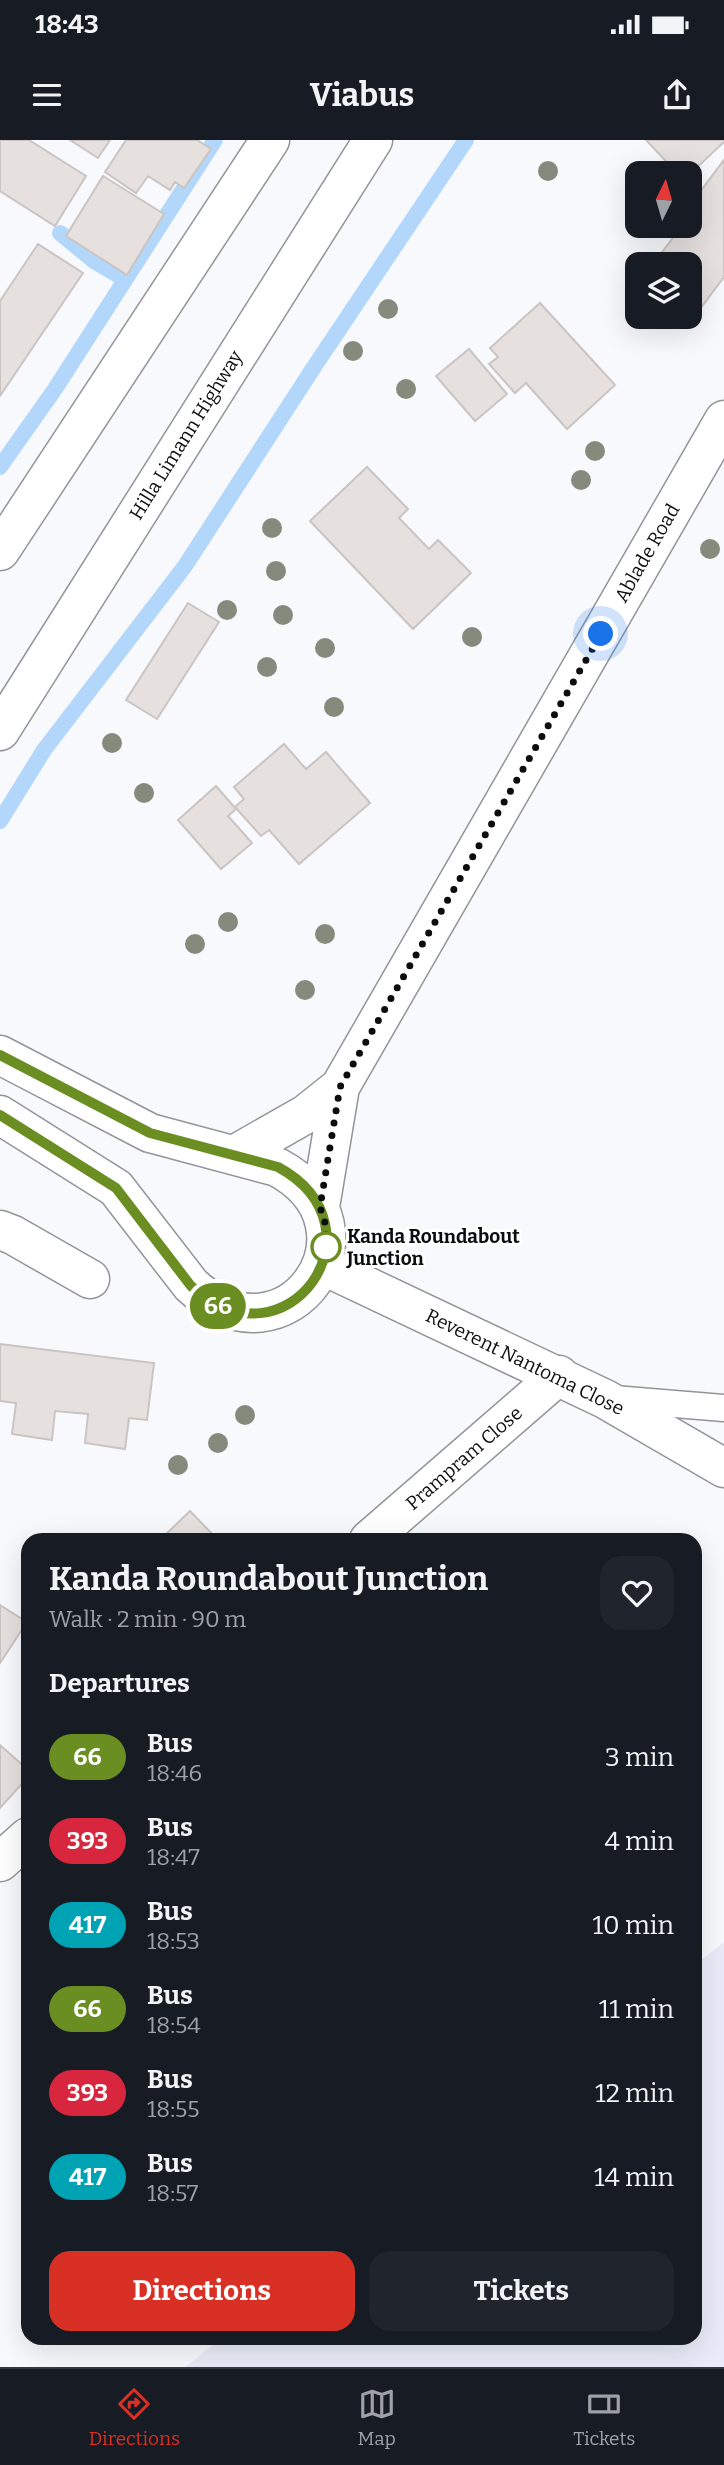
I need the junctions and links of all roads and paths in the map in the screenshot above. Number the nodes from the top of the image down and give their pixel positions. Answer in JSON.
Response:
{"nodes":[{"id":1,"x":270,"y":140,"type":"edge"},
{"id":2,"x":373,"y":140,"type":"edge"},
{"id":3,"x":724,"y":420,"type":"edge"},
{"id":4,"x":0,"y":551,"type":"edge"},
{"id":5,"x":0,"y":731,"type":"edge"},
{"id":6,"x":0,"y":1055,"type":"edge"},
{"id":7,"x":340,"y":1087,"type":"junction"},
{"id":8,"x":0,"y":1115,"type":"edge"},
{"id":9,"x":234,"y":1155,"type":"junction"},
{"id":10,"x":320,"y":1207,"type":"junction"},
{"id":11,"x":0,"y":1230,"type":"edge"},
{"id":12,"x":322,"y":1265,"type":"junction"},
{"id":13,"x":90,"y":1279,"type":"dead end"},
{"id":14,"x":559,"y":1375,"type":"junction"},
{"id":15,"x":605,"y":1399,"type":"junction"},
{"id":16,"x":724,"y":1408,"type":"edge"},
{"id":17,"x":724,"y":1468,"type":"edge"},
{"id":18,"x":377,"y":1533,"type":"edge"},
{"id":19,"x":21,"y":1844,"type":"edge"},
{"id":20,"x":0,"y":1862,"type":"edge"}],
"edges":[{"from":1,"to":4,"type":"street"},
{"from":2,"to":5,"type":"street","name":"Hilla Limann Highway"},
{"from":3,"to":7,"type":"street","name":"Ablade Road"},
{"from":6,"to":9,"type":"street"},
{"from":7,"to":9,"type":"street","name":"Ablade Road"},
{"from":7,"to":10,"type":"street","name":"Ablade Road"},
{"from":8,"to":12,"type":"street"},
{"from":9,"to":10,"type":"street"},
{"from":10,"to":12,"type":"street"},
{"from":11,"to":13,"type":"street"},
{"from":12,"to":14,"type":"street","name":"Reverent Nantoma Close"},
{"from":14,"to":15,"type":"street","name":"Reverent Nantoma Close"},
{"from":14,"to":18,"type":"street","name":"Prampram Close"},
{"from":15,"to":16,"type":"lane"},
{"from":15,"to":17,"type":"street","name":"Reverent Nantoma Close"},
{"from":19,"to":20,"type":"street"}]}
